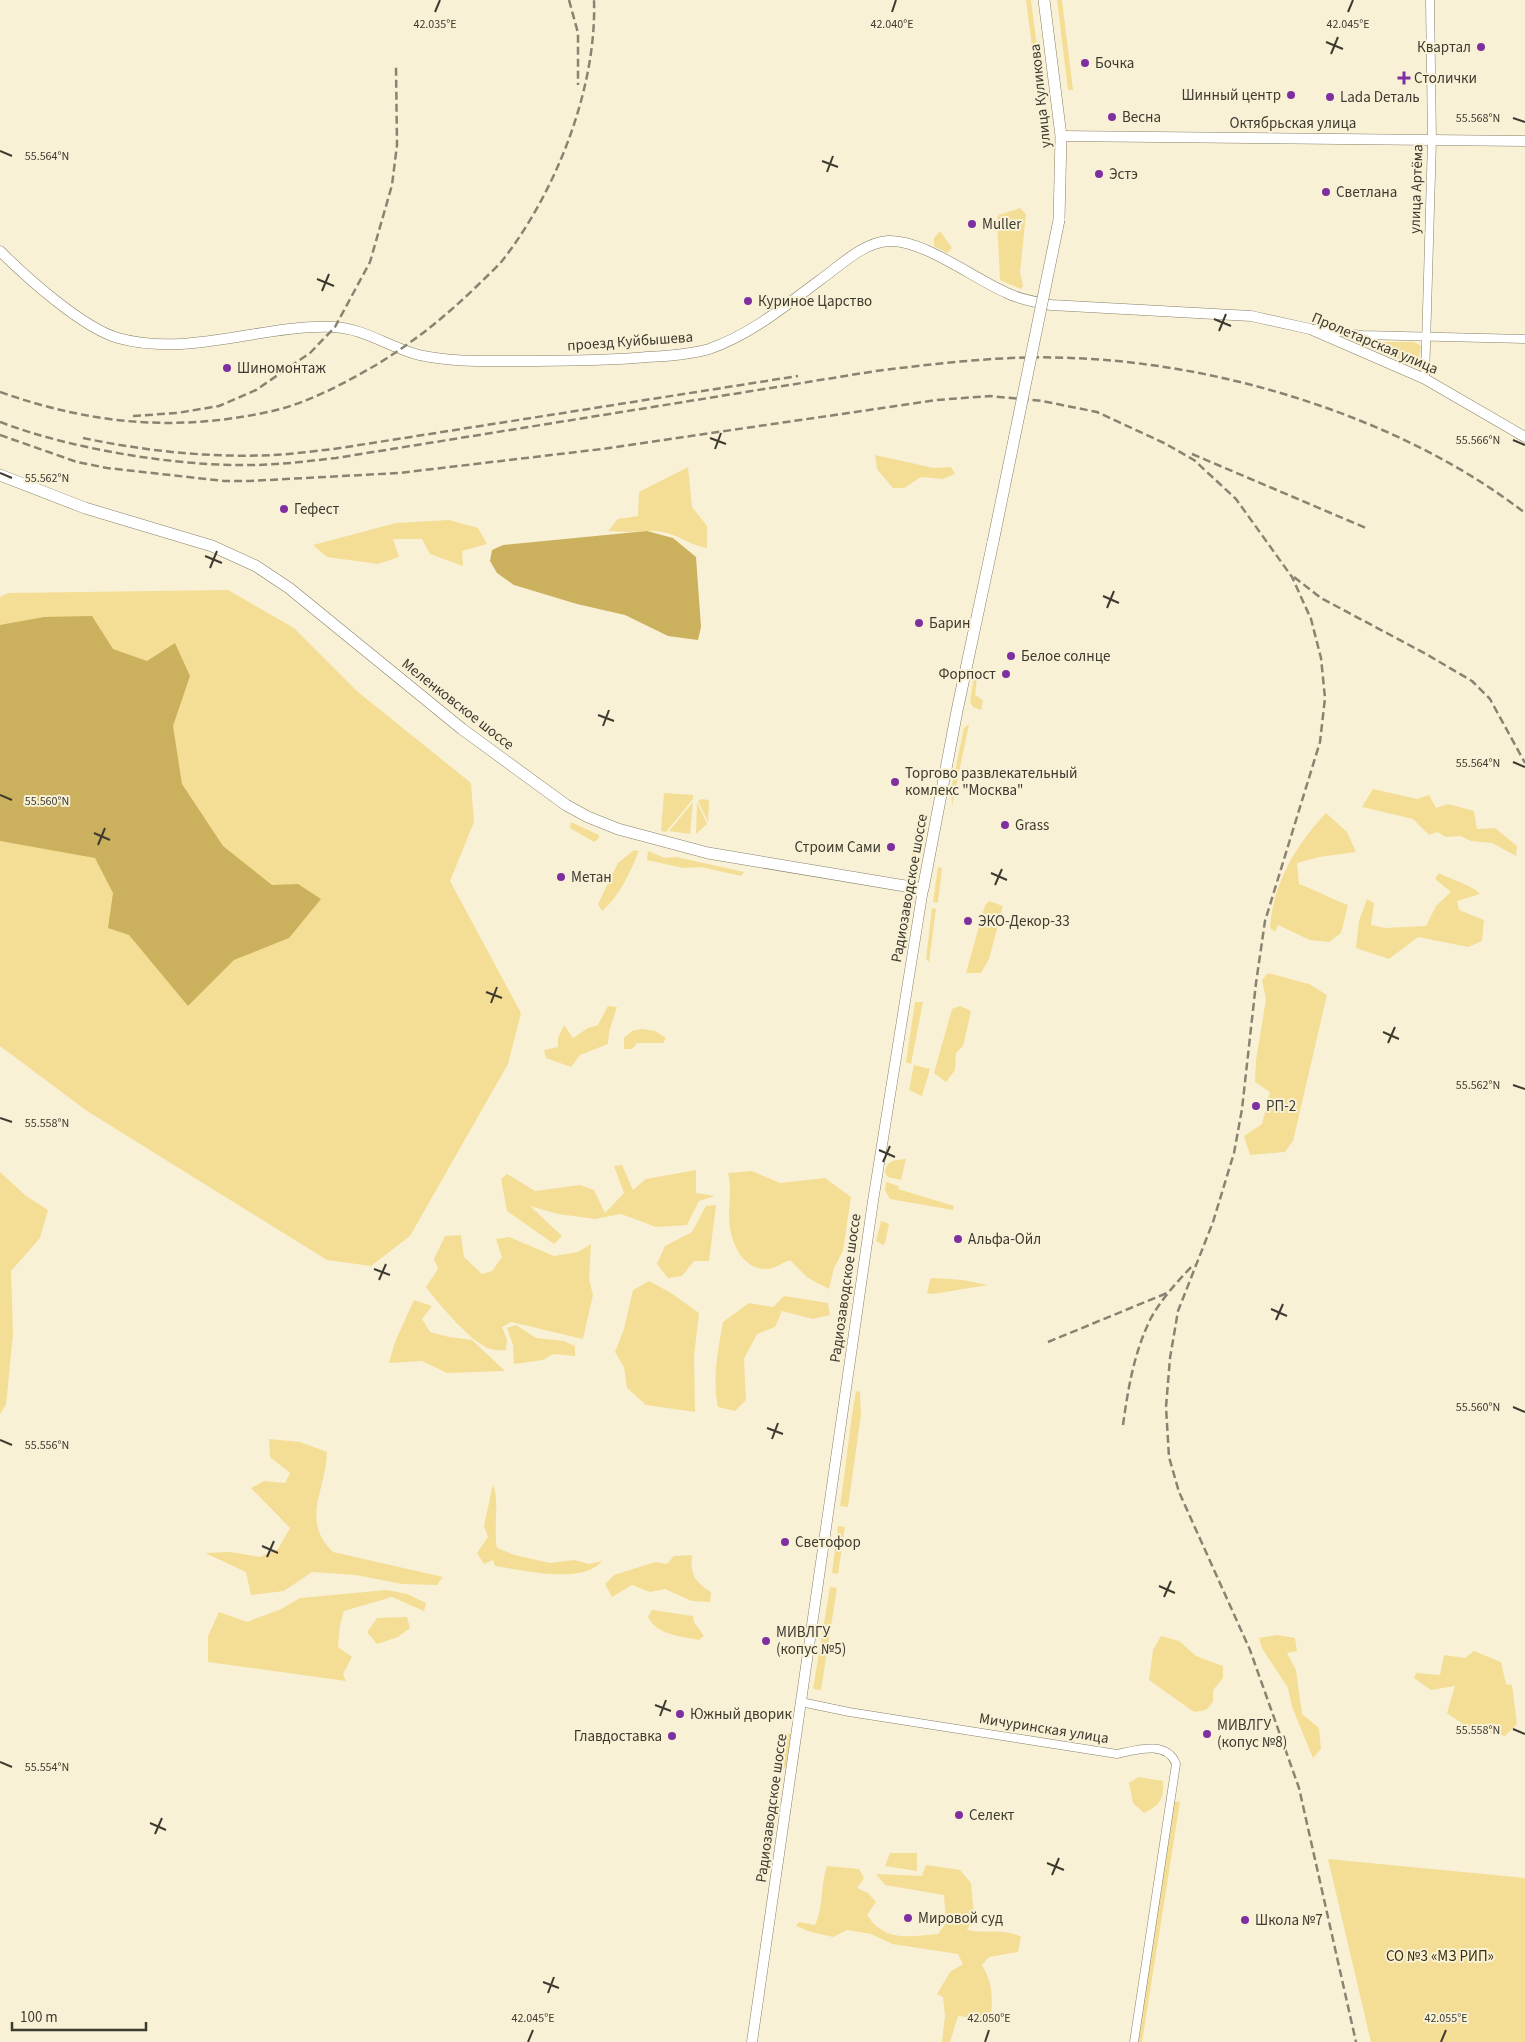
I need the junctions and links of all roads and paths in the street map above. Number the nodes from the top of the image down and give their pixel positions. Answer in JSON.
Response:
{"nodes":[{"id":1,"x":1044,"y":0,"type":"edge"},
{"id":2,"x":1430,"y":0,"type":"edge"},
{"id":3,"x":1061,"y":136,"type":"junction"},
{"id":4,"x":1432,"y":140,"type":"junction"},
{"id":5,"x":1525,"y":141,"type":"edge"},
{"id":6,"x":0,"y":251,"type":"edge"},
{"id":7,"x":1051,"y":305,"type":"joint"},
{"id":8,"x":1310,"y":329,"type":"junction"},
{"id":9,"x":1426,"y":337,"type":"junction"},
{"id":10,"x":1525,"y":339,"type":"edge"},
{"id":11,"x":1425,"y":379,"type":"junction"},
{"id":12,"x":1525,"y":437,"type":"edge"},
{"id":13,"x":0,"y":475,"type":"edge"},
{"id":14,"x":993,"y":542,"type":"joint"},
{"id":15,"x":923,"y":889,"type":"junction"},
{"id":16,"x":801,"y":1702,"type":"junction"},
{"id":17,"x":752,"y":2042,"type":"edge"},
{"id":18,"x":1134,"y":2042,"type":"edge"}],
"edges":[{"from":1,"to":3,"type":"main road","name":"улица Куликова"},
{"from":2,"to":4,"type":"street","name":"улица Артёма"},
{"from":3,"to":4,"type":"street","name":"Октябрьская улица"},
{"from":3,"to":14,"type":"main road","name":"улица Куликова","bridge":true},
{"from":4,"to":5,"type":"street","name":"Октябрьская улица"},
{"from":4,"to":9,"type":"street","name":"улица Артёма"},
{"from":6,"to":7,"type":"street","name":"проезд Куйбышева"},
{"from":7,"to":8,"type":"street","name":"Пролетарская улица"},
{"from":8,"to":9,"type":"street"},
{"from":8,"to":11,"type":"street","name":"Пролетарская улица"},
{"from":9,"to":10,"type":"street"},
{"from":9,"to":11,"type":"street","name":"улица Артёма"},
{"from":11,"to":12,"type":"street","name":"Пролетарская улица"},
{"from":13,"to":15,"type":"main road","name":"Меленковское шоссе"},
{"from":14,"to":15,"type":"main road","name":"Радиозаводское шоссе"},
{"from":15,"to":16,"type":"street","name":"Радиозаводское шоссе"},
{"from":16,"to":17,"type":"street","name":"Радиозаводское шоссе"},
{"from":16,"to":18,"type":"street","name":"Мичуринская улица"}]}
